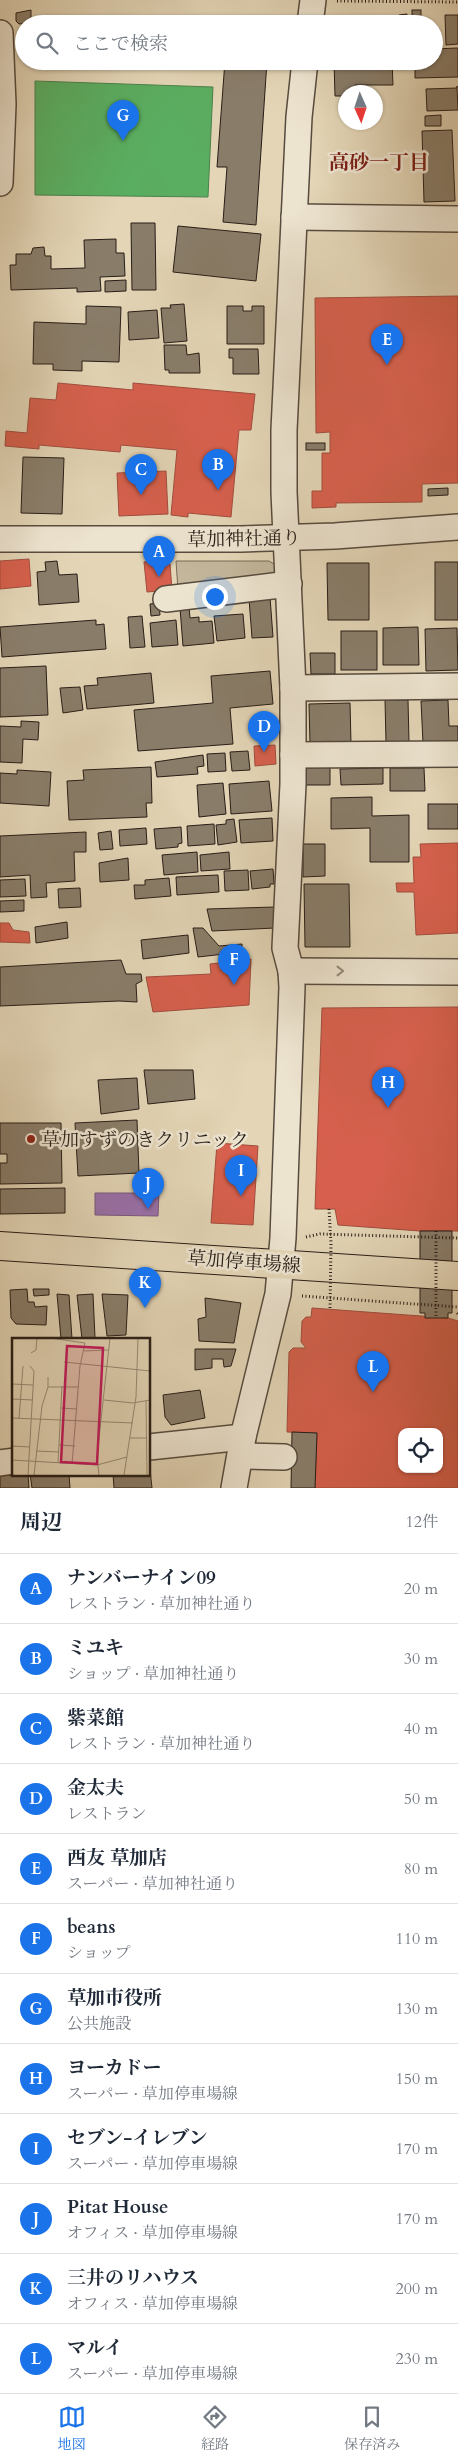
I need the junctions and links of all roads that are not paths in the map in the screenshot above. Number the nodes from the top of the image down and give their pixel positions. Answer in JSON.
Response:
{"nodes":[{"id":1,"x":323,"y":0,"type":"edge"},
{"id":2,"x":315,"y":15,"type":"edge"},
{"id":3,"x":0,"y":33,"type":"edge"},
{"id":4,"x":304,"y":70,"type":"edge"},
{"id":5,"x":0,"y":183,"type":"edge"},
{"id":6,"x":294,"y":217,"type":"junction"},
{"id":7,"x":458,"y":219,"type":"edge"},
{"id":8,"x":458,"y":527,"type":"edge"},
{"id":9,"x":286,"y":538,"type":"junction"},
{"id":10,"x":0,"y":539,"type":"edge"},
{"id":11,"x":289,"y":584,"type":"junction"},
{"id":12,"x":166,"y":599,"type":"dead end"},
{"id":13,"x":458,"y":686,"type":"edge"},
{"id":14,"x":293,"y":688,"type":"junction"},
{"id":15,"x":293,"y":754,"type":"junction"},
{"id":16,"x":458,"y":754,"type":"edge"},
{"id":17,"x":291,"y":971,"type":"junction"},
{"id":18,"x":458,"y":972,"type":"edge"},
{"id":19,"x":0,"y":1246,"type":"edge"},
{"id":20,"x":281,"y":1263,"type":"junction"},
{"id":21,"x":458,"y":1276,"type":"edge"},
{"id":22,"x":242,"y":1446,"type":"junction"},
{"id":23,"x":150,"y":1447,"type":"edge"},
{"id":24,"x":284,"y":1457,"type":"dead end"},
{"id":25,"x":234,"y":1488,"type":"edge"}],
"edges":[{"from":1,"to":2,"type":"street"},
{"from":3,"to":5,"type":"street"},
{"from":4,"to":6,"type":"street"},
{"from":6,"to":7,"type":"street"},
{"from":6,"to":9,"type":"street"},
{"from":8,"to":9,"type":"street","name":"草加神社通り"},
{"from":9,"to":10,"type":"street","name":"草加神社通り"},
{"from":9,"to":11,"type":"street"},
{"from":11,"to":12,"type":"street"},
{"from":11,"to":14,"type":"street"},
{"from":13,"to":14,"type":"street"},
{"from":14,"to":15,"type":"street"},
{"from":15,"to":16,"type":"street"},
{"from":15,"to":17,"type":"street"},
{"from":17,"to":18,"type":"street","one_way":true},
{"from":17,"to":20,"type":"street"},
{"from":19,"to":20,"type":"main road","name":"草加停車場線"},
{"from":20,"to":21,"type":"main road","name":"草加停車場線"},
{"from":20,"to":22,"type":"street"},
{"from":22,"to":23,"type":"street"},
{"from":22,"to":24,"type":"street"},
{"from":22,"to":25,"type":"street"}]}
